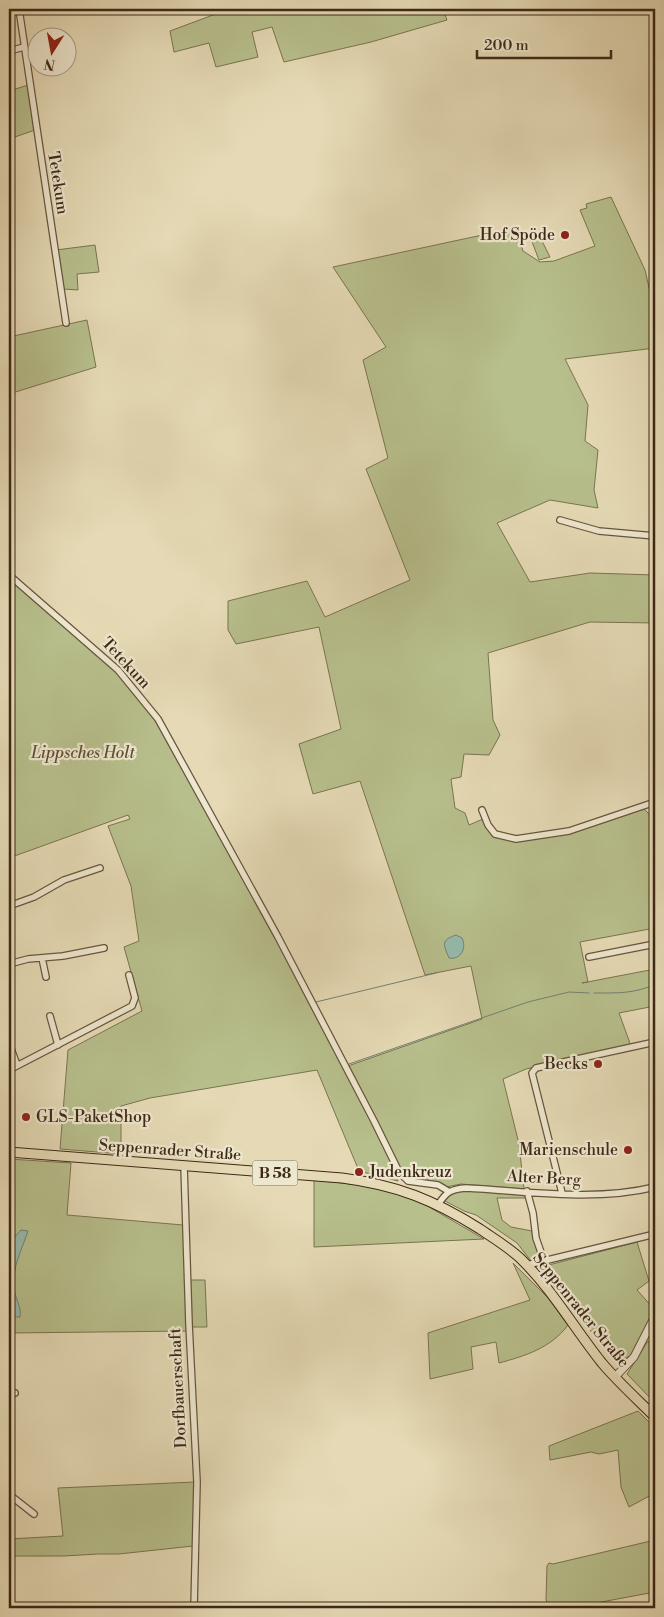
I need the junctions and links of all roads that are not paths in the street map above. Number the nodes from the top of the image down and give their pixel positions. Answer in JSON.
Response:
{"nodes":[{"id":1,"x":19,"y":9,"type":"edge"},
{"id":2,"x":24,"y":47,"type":"junction"},
{"id":3,"x":9,"y":51,"type":"edge"},
{"id":4,"x":66,"y":323,"type":"dead end"},
{"id":5,"x":560,"y":520,"type":"dead end"},
{"id":6,"x":655,"y":536,"type":"edge"},
{"id":7,"x":9,"y":575,"type":"edge"},
{"id":8,"x":655,"y":802,"type":"edge"},
{"id":9,"x":482,"y":810,"type":"dead end"},
{"id":10,"x":100,"y":868,"type":"dead end"},
{"id":11,"x":9,"y":906,"type":"edge"},
{"id":12,"x":655,"y":944,"type":"edge"},
{"id":13,"x":104,"y":948,"type":"dead end"},
{"id":14,"x":42,"y":958,"type":"junction"},
{"id":15,"x":589,"y":958,"type":"dead end"},
{"id":16,"x":9,"y":964,"type":"edge"},
{"id":17,"x":130,"y":975,"type":"dead end"},
{"id":18,"x":46,"y":977,"type":"dead end"},
{"id":19,"x":50,"y":1016,"type":"dead end"},
{"id":20,"x":655,"y":1042,"type":"edge"},
{"id":21,"x":9,"y":1043,"type":"edge"},
{"id":22,"x":58,"y":1044,"type":"junction"},
{"id":23,"x":17,"y":1065,"type":"junction"},
{"id":24,"x":9,"y":1070,"type":"edge"},
{"id":25,"x":9,"y":1152,"type":"edge"},
{"id":26,"x":184,"y":1166,"type":"junction"},
{"id":27,"x":655,"y":1187,"type":"edge"},
{"id":28,"x":448,"y":1191,"type":"junction"},
{"id":29,"x":526,"y":1191,"type":"junction"},
{"id":30,"x":562,"y":1194,"type":"junction"},
{"id":31,"x":438,"y":1205,"type":"junction"},
{"id":32,"x":655,"y":1234,"type":"edge"},
{"id":33,"x":544,"y":1261,"type":"junction"},
{"id":34,"x":529,"y":1264,"type":"junction"},
{"id":35,"x":655,"y":1316,"type":"edge"},
{"id":36,"x":615,"y":1378,"type":"junction"},
{"id":37,"x":655,"y":1417,"type":"edge"},
{"id":38,"x":9,"y":1486,"type":"edge"},
{"id":39,"x":34,"y":1514,"type":"dead end"},
{"id":40,"x":194,"y":1608,"type":"edge"}],
"edges":[{"from":1,"to":2,"type":"street","name":"Tetekum"},
{"from":2,"to":3,"type":"street"},
{"from":2,"to":4,"type":"street","name":"Tetekum"},
{"from":5,"to":6,"type":"street"},
{"from":7,"to":28,"type":"street","name":"Tetekum"},
{"from":8,"to":9,"type":"street"},
{"from":10,"to":11,"type":"street"},
{"from":12,"to":15,"type":"street"},
{"from":13,"to":14,"type":"street"},
{"from":14,"to":16,"type":"street"},
{"from":14,"to":18,"type":"street"},
{"from":17,"to":22,"type":"street"},
{"from":19,"to":22,"type":"street"},
{"from":20,"to":30,"type":"street"},
{"from":21,"to":23,"type":"street"},
{"from":22,"to":23,"type":"street"},
{"from":23,"to":24,"type":"street"},
{"from":25,"to":26,"type":"main road","name":"Seppenrader Straße","number":"B 58"},
{"from":26,"to":31,"type":"main road","name":"Seppenrader Straße","number":"B 58"},
{"from":26,"to":40,"type":"street","name":"Dorfbauerschaft"},
{"from":27,"to":30,"type":"street","name":"Alter Berg"},
{"from":28,"to":29,"type":"street","name":"Alter Berg"},
{"from":28,"to":31,"type":"street"},
{"from":29,"to":30,"type":"street","name":"Alter Berg"},
{"from":29,"to":33,"type":"street"},
{"from":31,"to":34,"type":"main road","name":"Seppenrader Straße","number":"B 58"},
{"from":32,"to":33,"type":"street"},
{"from":33,"to":34,"type":"street"},
{"from":34,"to":36,"type":"main road","name":"Seppenrader Straße","number":"B 58"},
{"from":35,"to":36,"type":"street"},
{"from":36,"to":37,"type":"main road","name":"Seppenrader Straße","number":"B 58"},
{"from":38,"to":39,"type":"street"}]}
